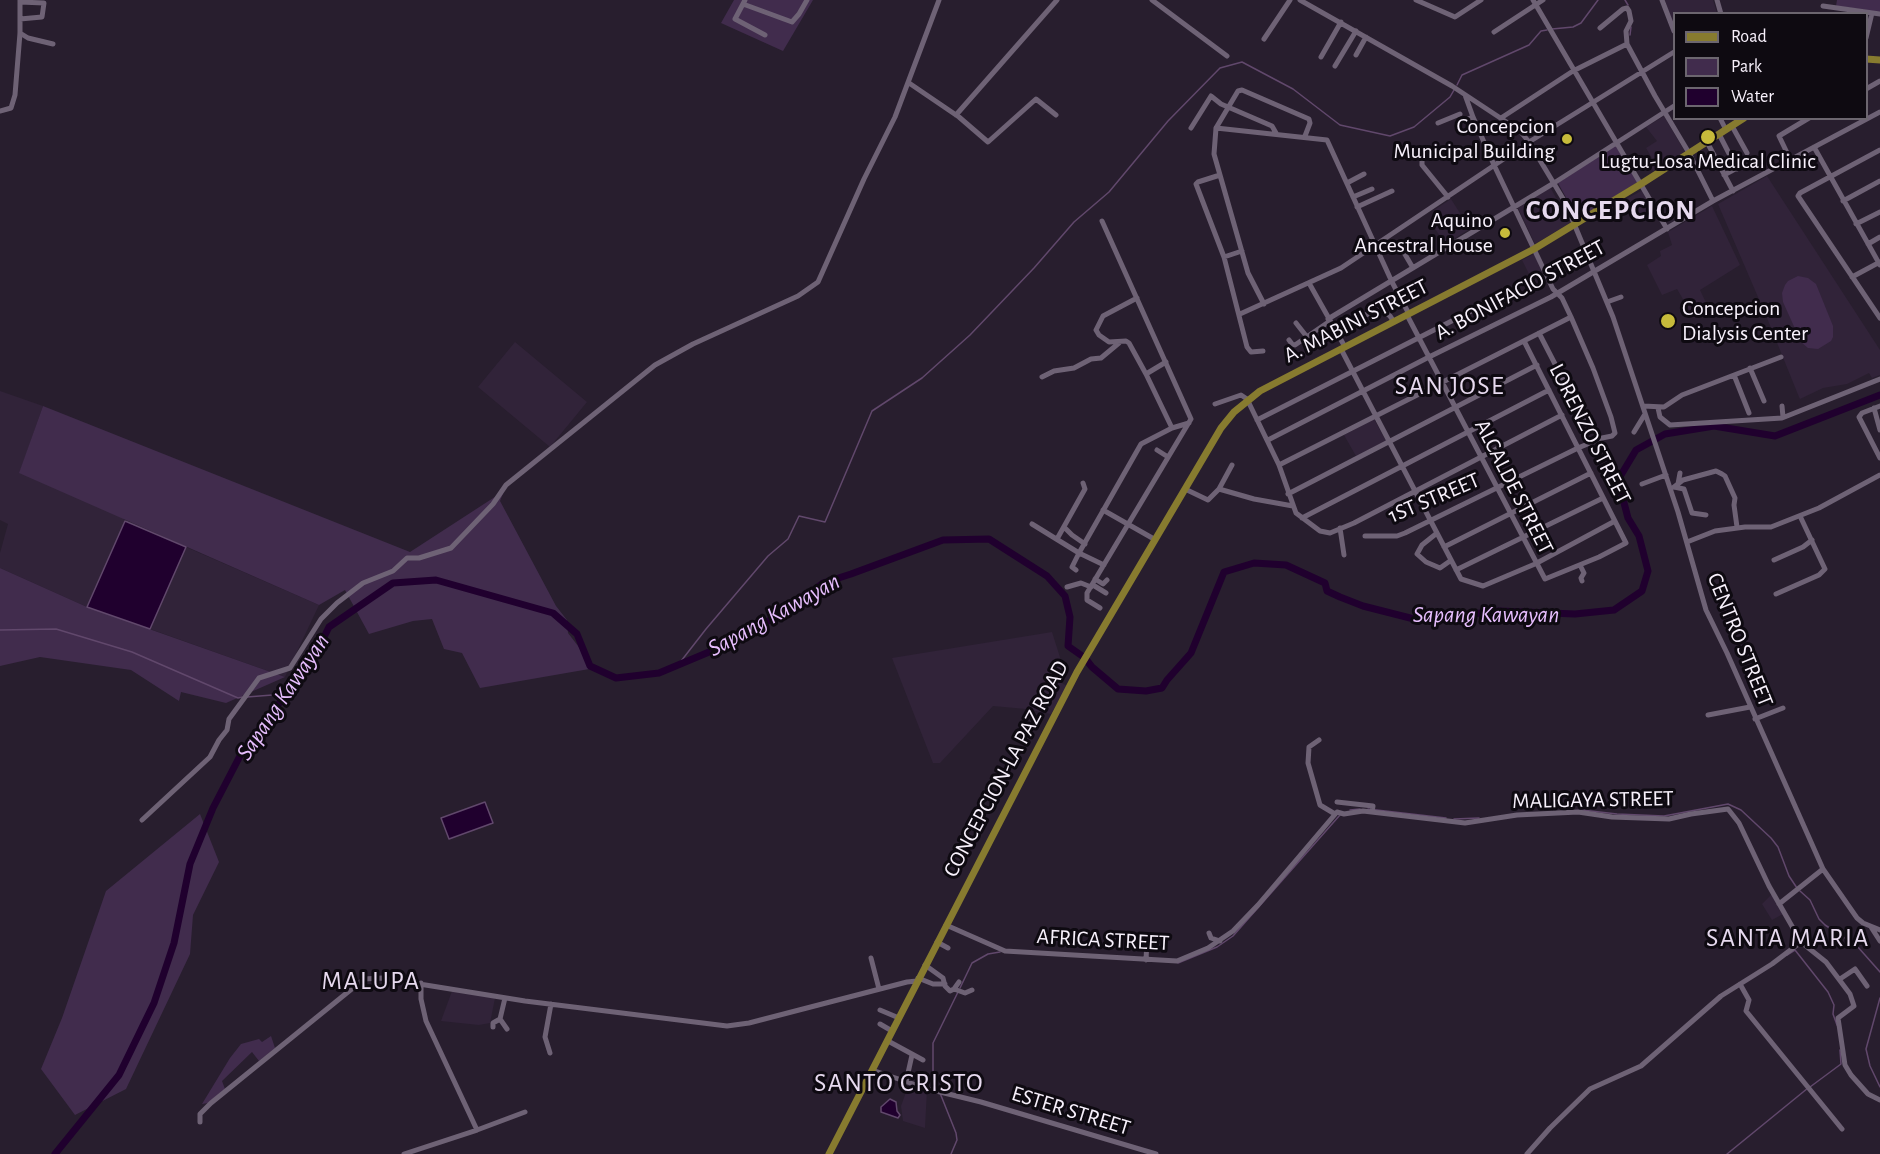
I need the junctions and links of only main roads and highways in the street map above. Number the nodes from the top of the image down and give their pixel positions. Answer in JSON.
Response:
{"nodes":[{"id":1,"x":1741,"y":120,"type":"edge"},
{"id":2,"x":1234,"y":412,"type":"joint"},
{"id":3,"x":829,"y":1154,"type":"edge"}],
"edges":[{"from":1,"to":2,"type":"main road","name":"A. MABINI STREET"},
{"from":2,"to":3,"type":"main road","name":"CONCEPCION-LA PAZ ROAD"}]}
